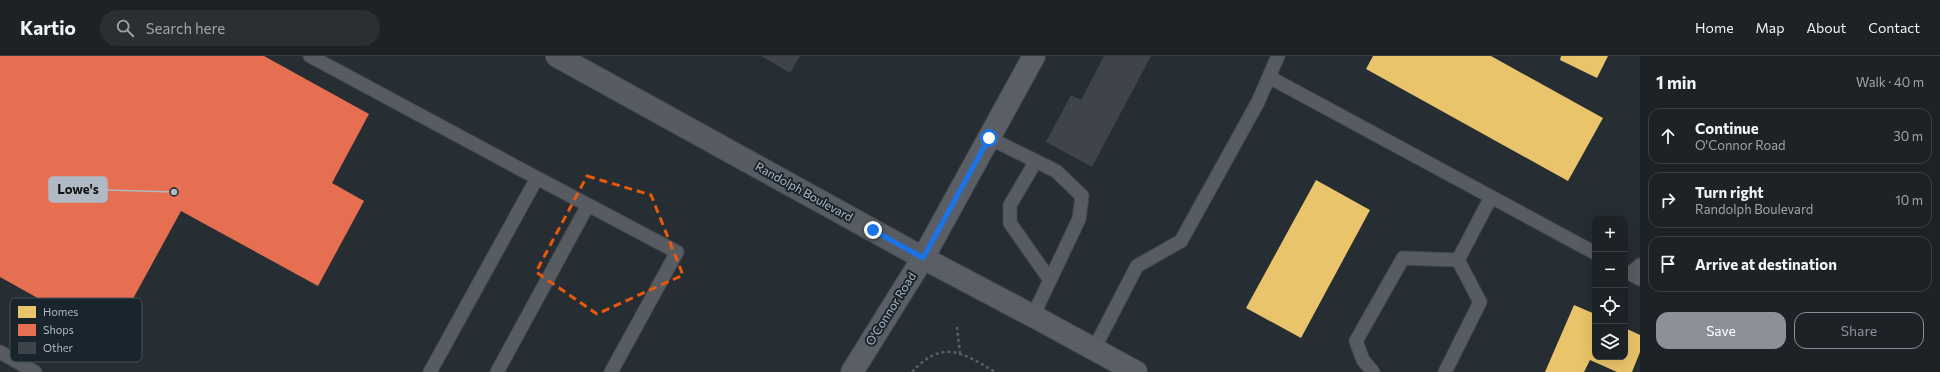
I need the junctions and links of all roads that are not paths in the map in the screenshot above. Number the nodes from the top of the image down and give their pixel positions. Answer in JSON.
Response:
{"nodes":[{"id":1,"x":310,"y":56,"type":"edge"},
{"id":2,"x":557,"y":56,"type":"edge"},
{"id":3,"x":1034,"y":56,"type":"edge"},
{"id":4,"x":1278,"y":56,"type":"edge"},
{"id":5,"x":1269,"y":77,"type":"junction"},
{"id":6,"x":989,"y":138,"type":"junction"},
{"id":7,"x":1036,"y":161,"type":"junction"},
{"id":8,"x":537,"y":178,"type":"junction"},
{"id":9,"x":1491,"y":197,"type":"junction"},
{"id":10,"x":588,"y":205,"type":"junction"},
{"id":11,"x":1592,"y":252,"type":"edge"},
{"id":12,"x":923,"y":258,"type":"junction"},
{"id":13,"x":1458,"y":260,"type":"junction"},
{"id":14,"x":1050,"y":280,"type":"junction"},
{"id":15,"x":1033,"y":316,"type":"junction"},
{"id":16,"x":1094,"y":349,"type":"junction"},
{"id":17,"x":0,"y":352,"type":"edge"},
{"id":18,"x":10,"y":361,"type":"edge"},
{"id":19,"x":17,"y":368,"type":"edge"},
{"id":20,"x":36,"y":372,"type":"edge"},
{"id":21,"x":430,"y":372,"type":"edge"},
{"id":22,"x":497,"y":372,"type":"edge"},
{"id":23,"x":611,"y":372,"type":"edge"},
{"id":24,"x":852,"y":372,"type":"edge"},
{"id":25,"x":1136,"y":372,"type":"edge"},
{"id":26,"x":1373,"y":372,"type":"edge"},
{"id":27,"x":1446,"y":372,"type":"edge"}],
"edges":[{"from":1,"to":8,"type":"lane"},
{"from":2,"to":12,"type":"street","name":"Randolph Boulevard"},
{"from":3,"to":6,"type":"main road","name":"O'Connor Road"},
{"from":4,"to":5,"type":"lane"},
{"from":5,"to":9,"type":"lane"},
{"from":5,"to":16,"type":"lane"},
{"from":6,"to":7,"type":"lane"},
{"from":6,"to":12,"type":"main road","name":"O'Connor Road"},
{"from":7,"to":14,"type":"lane"},
{"from":7,"to":14,"type":"lane"},
{"from":8,"to":10,"type":"lane"},
{"from":8,"to":21,"type":"lane"},
{"from":9,"to":11,"type":"lane"},
{"from":9,"to":13,"type":"lane"},
{"from":10,"to":22,"type":"lane"},
{"from":10,"to":23,"type":"lane"},
{"from":12,"to":15,"type":"main road","name":"Randolph Boulevard"},
{"from":12,"to":24,"type":"main road","name":"O'Connor Road"},
{"from":13,"to":26,"type":"lane"},
{"from":13,"to":27,"type":"lane"},
{"from":14,"to":15,"type":"lane"},
{"from":15,"to":16,"type":"main road","name":"Randolph Boulevard"},
{"from":16,"to":25,"type":"main road","name":"Randolph Boulevard"},
{"from":17,"to":18,"type":"lane"},
{"from":19,"to":20,"type":"lane"}]}
